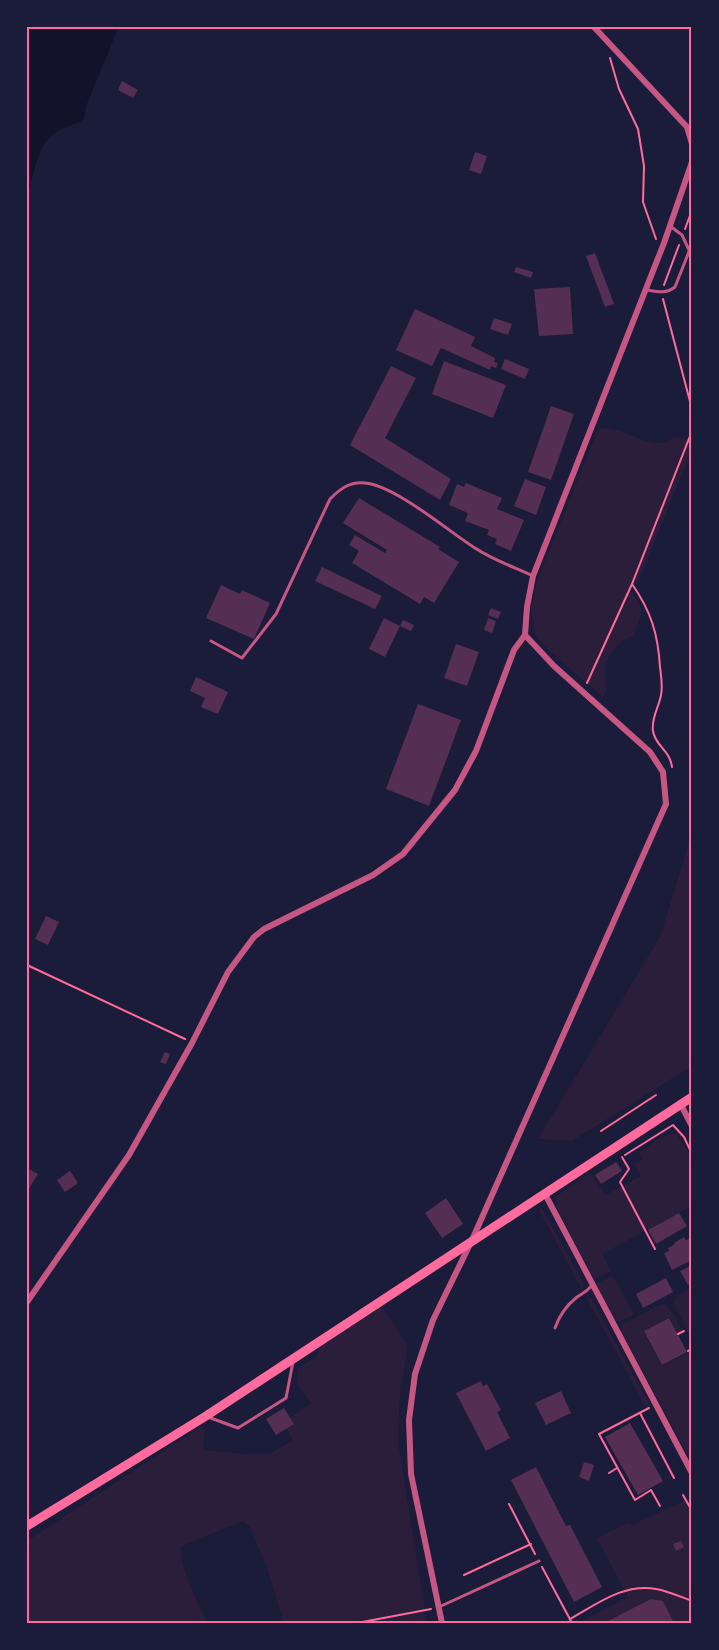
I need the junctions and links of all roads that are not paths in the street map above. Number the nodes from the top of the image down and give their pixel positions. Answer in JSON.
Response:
{"nodes":[{"id":1,"x":594,"y":27,"type":"edge"},
{"id":2,"x":692,"y":144,"type":"edge"},
{"id":3,"x":692,"y":162,"type":"edge"},
{"id":4,"x":670,"y":226,"type":"junction"},
{"id":5,"x":692,"y":244,"type":"edge"},
{"id":6,"x":689,"y":251,"type":"junction"},
{"id":7,"x":646,"y":290,"type":"junction"},
{"id":8,"x":533,"y":576,"type":"junction"},
{"id":9,"x":525,"y":634,"type":"junction"},
{"id":10,"x":211,"y":641,"type":"dead end"},
{"id":11,"x":692,"y":1096,"type":"edge"},
{"id":12,"x":680,"y":1103,"type":"junction"},
{"id":13,"x":692,"y":1126,"type":"edge"},
{"id":14,"x":545,"y":1194,"type":"junction"},
{"id":15,"x":472,"y":1240,"type":"junction"},
{"id":16,"x":593,"y":1283,"type":"junction"},
{"id":17,"x":27,"y":1302,"type":"edge"},
{"id":18,"x":555,"y":1328,"type":"dead end"},
{"id":19,"x":294,"y":1358,"type":"junction"},
{"id":20,"x":206,"y":1416,"type":"junction"},
{"id":21,"x":692,"y":1473,"type":"edge"},
{"id":22,"x":27,"y":1526,"type":"edge"},
{"id":23,"x":539,"y":1561,"type":"road end"},
{"id":24,"x":439,"y":1607,"type":"junction"},
{"id":25,"x":442,"y":1623,"type":"edge"}],
"edges":[{"from":1,"to":2,"type":"street"},
{"from":3,"to":4,"type":"street"},
{"from":4,"to":6,"type":"lane"},
{"from":4,"to":7,"type":"street"},
{"from":5,"to":6,"type":"lane"},
{"from":6,"to":7,"type":"lane"},
{"from":7,"to":8,"type":"street"},
{"from":8,"to":9,"type":"street"},
{"from":8,"to":10,"type":"lane"},
{"from":9,"to":15,"type":"street"},
{"from":9,"to":17,"type":"street"},
{"from":11,"to":12,"type":"main road"},
{"from":12,"to":13,"type":"street"},
{"from":12,"to":14,"type":"main road"},
{"from":14,"to":15,"type":"main road"},
{"from":14,"to":16,"type":"street"},
{"from":15,"to":19,"type":"main road"},
{"from":15,"to":24,"type":"street"},
{"from":16,"to":18,"type":"lane"},
{"from":16,"to":21,"type":"street"},
{"from":19,"to":20,"type":"main road"},
{"from":19,"to":20,"type":"lane"},
{"from":20,"to":22,"type":"main road"},
{"from":23,"to":24,"type":"lane"},
{"from":24,"to":25,"type":"street"}]}
